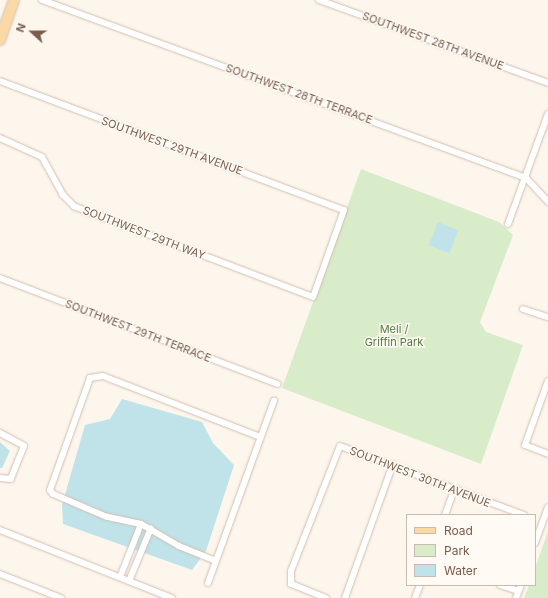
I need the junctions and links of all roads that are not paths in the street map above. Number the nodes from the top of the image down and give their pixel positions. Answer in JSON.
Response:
{"nodes":[{"id":1,"x":14,"y":0,"type":"edge"},
{"id":2,"x":42,"y":0,"type":"edge"},
{"id":3,"x":319,"y":0,"type":"edge"},
{"id":4,"x":0,"y":40,"type":"edge"},
{"id":5,"x":0,"y":81,"type":"edge"},
{"id":6,"x":548,"y":83,"type":"edge"},
{"id":7,"x":548,"y":114,"type":"edge"},
{"id":8,"x":0,"y":138,"type":"edge"},
{"id":9,"x":526,"y":178,"type":"junction"},
{"id":10,"x":548,"y":202,"type":"edge"},
{"id":11,"x":508,"y":224,"type":"dead end"},
{"id":12,"x":0,"y":278,"type":"edge"},
{"id":13,"x":313,"y":297,"type":"joint"},
{"id":14,"x":523,"y":309,"type":"dead end"},
{"id":15,"x":548,"y":317,"type":"edge"},
{"id":16,"x":548,"y":381,"type":"edge"},
{"id":17,"x":277,"y":384,"type":"dead end"},
{"id":18,"x":274,"y":401,"type":"dead end"},
{"id":19,"x":0,"y":433,"type":"edge"},
{"id":20,"x":260,"y":438,"type":"junction"},
{"id":21,"x":548,"y":454,"type":"edge"},
{"id":22,"x":394,"y":464,"type":"junction"},
{"id":23,"x":3,"y":479,"type":"edge"},
{"id":24,"x":454,"y":490,"type":"junction"},
{"id":25,"x":548,"y":507,"type":"edge"},
{"id":26,"x":445,"y":514,"type":"edge"},
{"id":27,"x":521,"y":514,"type":"edge"},
{"id":28,"x":536,"y":519,"type":"edge"},
{"id":29,"x":542,"y":522,"type":"junction"},
{"id":30,"x":141,"y":524,"type":"junction"},
{"id":31,"x":151,"y":528,"type":"junction"},
{"id":32,"x":0,"y":530,"type":"edge"},
{"id":33,"x":536,"y":540,"type":"edge"},
{"id":34,"x":216,"y":560,"type":"junction"},
{"id":35,"x":0,"y":574,"type":"edge"},
{"id":36,"x":120,"y":577,"type":"junction"},
{"id":37,"x":130,"y":581,"type":"junction"},
{"id":38,"x":208,"y":583,"type":"dead end"},
{"id":39,"x":420,"y":586,"type":"edge"},
{"id":40,"x":507,"y":586,"type":"edge"},
{"id":41,"x":520,"y":588,"type":"edge"},
{"id":42,"x":61,"y":598,"type":"edge"},
{"id":43,"x":172,"y":598,"type":"edge"},
{"id":44,"x":326,"y":598,"type":"edge"},
{"id":45,"x":345,"y":598,"type":"edge"},
{"id":46,"x":415,"y":598,"type":"edge"},
{"id":47,"x":516,"y":598,"type":"edge"}],
"edges":[{"from":1,"to":4,"type":"main road"},
{"from":2,"to":9,"type":"street","name":"SOUTHWEST 28TH TERRACE"},
{"from":3,"to":6,"type":"street","name":"SOUTHWEST 28TH AVENUE"},
{"from":5,"to":13,"type":"street","name":"SOUTHWEST 29TH AVENUE"},
{"from":7,"to":9,"type":"street"},
{"from":8,"to":13,"type":"street","name":"SOUTHWEST 29TH WAY"},
{"from":9,"to":10,"type":"street","name":"SOUTHWEST 28TH TERRACE"},
{"from":9,"to":11,"type":"street"},
{"from":12,"to":17,"type":"street","name":"SOUTHWEST 29TH TERRACE"},
{"from":14,"to":15,"type":"street"},
{"from":16,"to":21,"type":"street"},
{"from":18,"to":20,"type":"street"},
{"from":19,"to":23,"type":"street"},
{"from":20,"to":30,"type":"street"},
{"from":20,"to":34,"type":"street"},
{"from":22,"to":24,"type":"street","name":"SOUTHWEST 30TH AVENUE"},
{"from":22,"to":44,"type":"street","name":"SOUTHWEST 30TH AVENUE"},
{"from":22,"to":45,"type":"street"},
{"from":24,"to":26,"type":"street"},
{"from":24,"to":27,"type":"street","name":"SOUTHWEST 30TH AVENUE"},
{"from":25,"to":29,"type":"street"},
{"from":28,"to":29,"type":"street"},
{"from":29,"to":33,"type":"street"},
{"from":30,"to":31,"type":"street"},
{"from":30,"to":36,"type":"street"},
{"from":31,"to":34,"type":"street"},
{"from":31,"to":37,"type":"street"},
{"from":32,"to":36,"type":"street"},
{"from":34,"to":38,"type":"street"},
{"from":35,"to":42,"type":"street"},
{"from":36,"to":37,"type":"street"},
{"from":37,"to":43,"type":"street"},
{"from":39,"to":46,"type":"street"},
{"from":40,"to":41,"type":"street"},
{"from":41,"to":47,"type":"street"}]}
